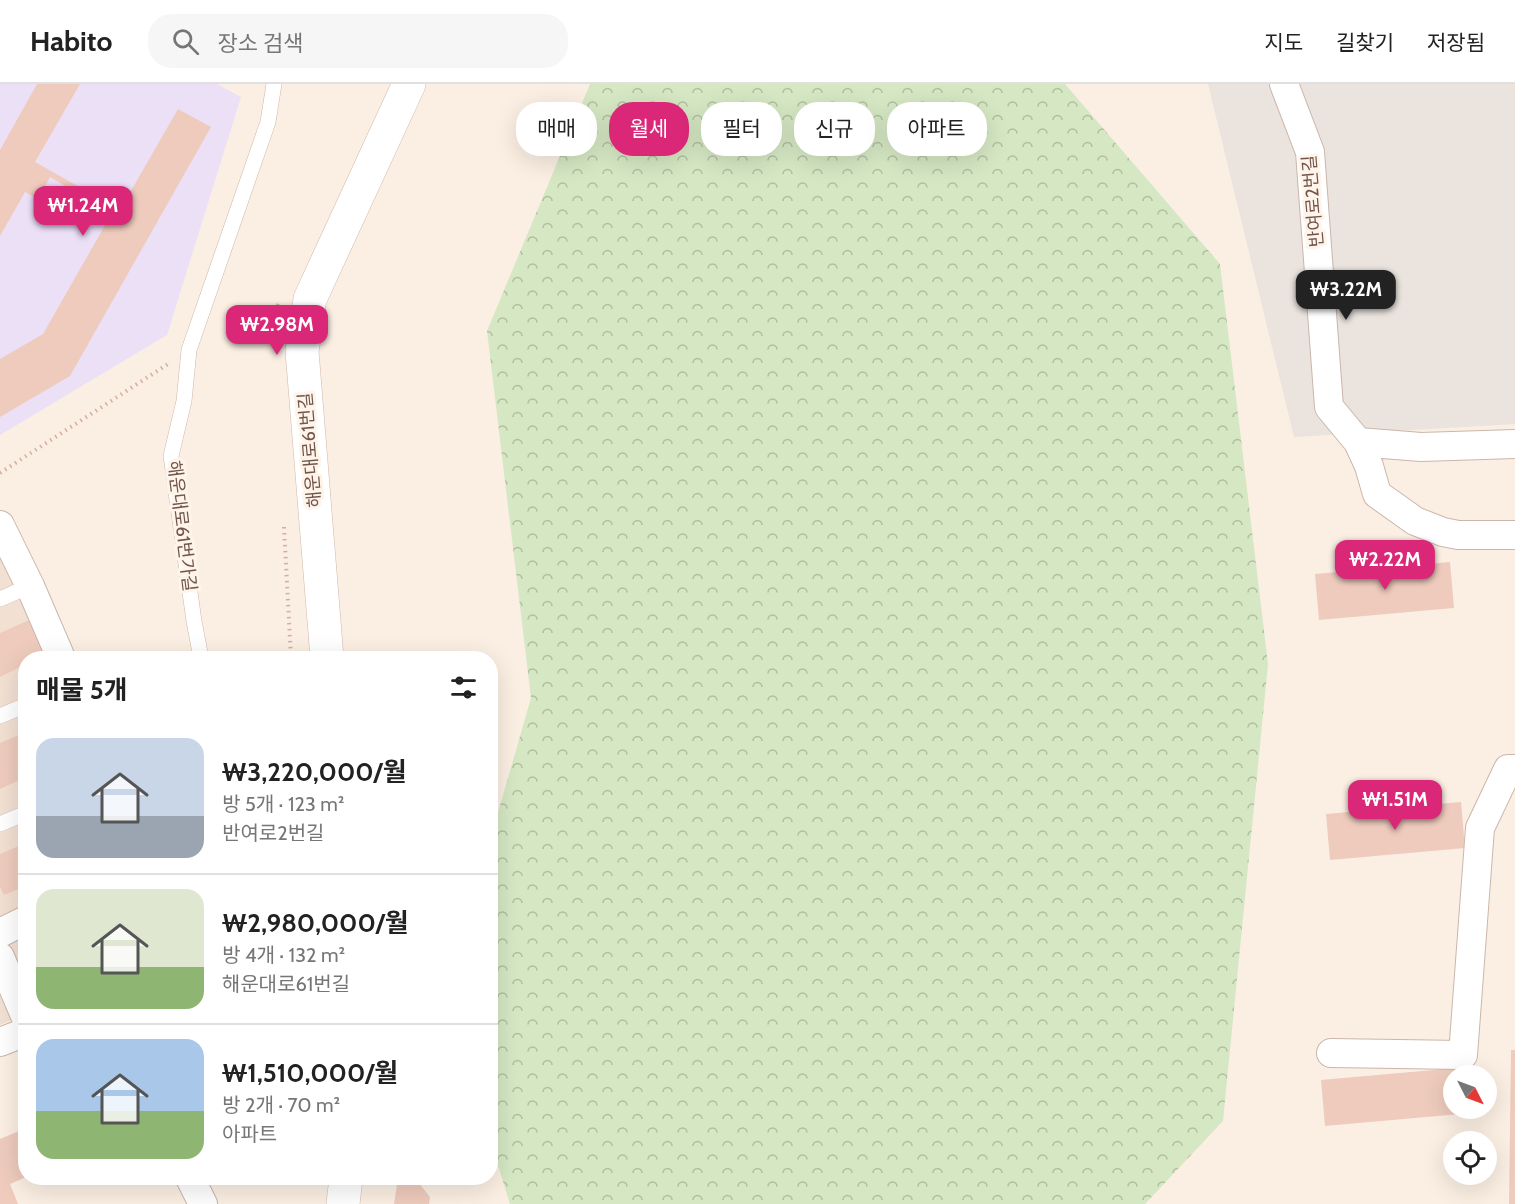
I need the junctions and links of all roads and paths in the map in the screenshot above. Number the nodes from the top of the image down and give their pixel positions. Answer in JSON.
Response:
{"nodes":[{"id":1,"x":274,"y":84,"type":"edge"},
{"id":2,"x":409,"y":84,"type":"edge"},
{"id":3,"x":1284,"y":84,"type":"edge"},
{"id":4,"x":189,"y":350,"type":"junction"},
{"id":5,"x":1358,"y":442,"type":"junction"},
{"id":6,"x":1515,"y":444,"type":"edge"},
{"id":7,"x":0,"y":473,"type":"edge"},
{"id":8,"x":0,"y":525,"type":"edge"},
{"id":9,"x":1515,"y":535,"type":"edge"},
{"id":10,"x":30,"y":585,"type":"junction"},
{"id":11,"x":0,"y":599,"type":"edge"},
{"id":12,"x":58,"y":651,"type":"edge"},
{"id":13,"x":200,"y":651,"type":"edge"},
{"id":14,"x":326,"y":651,"type":"edge"},
{"id":15,"x":18,"y":708,"type":"edge"},
{"id":16,"x":0,"y":716,"type":"edge"},
{"id":17,"x":1515,"y":769,"type":"edge"},
{"id":18,"x":18,"y":816,"type":"edge"},
{"id":19,"x":0,"y":824,"type":"edge"},
{"id":20,"x":18,"y":925,"type":"edge"},
{"id":21,"x":0,"y":933,"type":"edge"},
{"id":22,"x":0,"y":957,"type":"edge"},
{"id":23,"x":18,"y":999,"type":"edge"},
{"id":24,"x":18,"y":1035,"type":"edge"},
{"id":25,"x":0,"y":1042,"type":"edge"},
{"id":26,"x":1331,"y":1053,"type":"dead end"},
{"id":27,"x":194,"y":1185,"type":"edge"},
{"id":28,"x":345,"y":1185,"type":"edge"},
{"id":29,"x":203,"y":1204,"type":"edge"},
{"id":30,"x":343,"y":1204,"type":"edge"}],
"edges":[{"from":1,"to":4,"type":"lane","name":"해운대로61번가길"},
{"from":2,"to":14,"type":"main road","name":"해운대로61번길"},
{"from":3,"to":5,"type":"street","name":"반여로2번길"},
{"from":4,"to":7,"type":"path"},
{"from":4,"to":13,"type":"lane","name":"해운대로61번가길"},
{"from":5,"to":6,"type":"street"},
{"from":5,"to":9,"type":"street","name":"반여로2번길"},
{"from":8,"to":10,"type":"street"},
{"from":10,"to":11,"type":"lane"},
{"from":10,"to":12,"type":"street"},
{"from":15,"to":16,"type":"lane"},
{"from":17,"to":26,"type":"street"},
{"from":18,"to":19,"type":"lane"},
{"from":20,"to":21,"type":"street"},
{"from":22,"to":23,"type":"street"},
{"from":24,"to":25,"type":"street"},
{"from":27,"to":29,"type":"street"},
{"from":28,"to":30,"type":"main road"}]}
